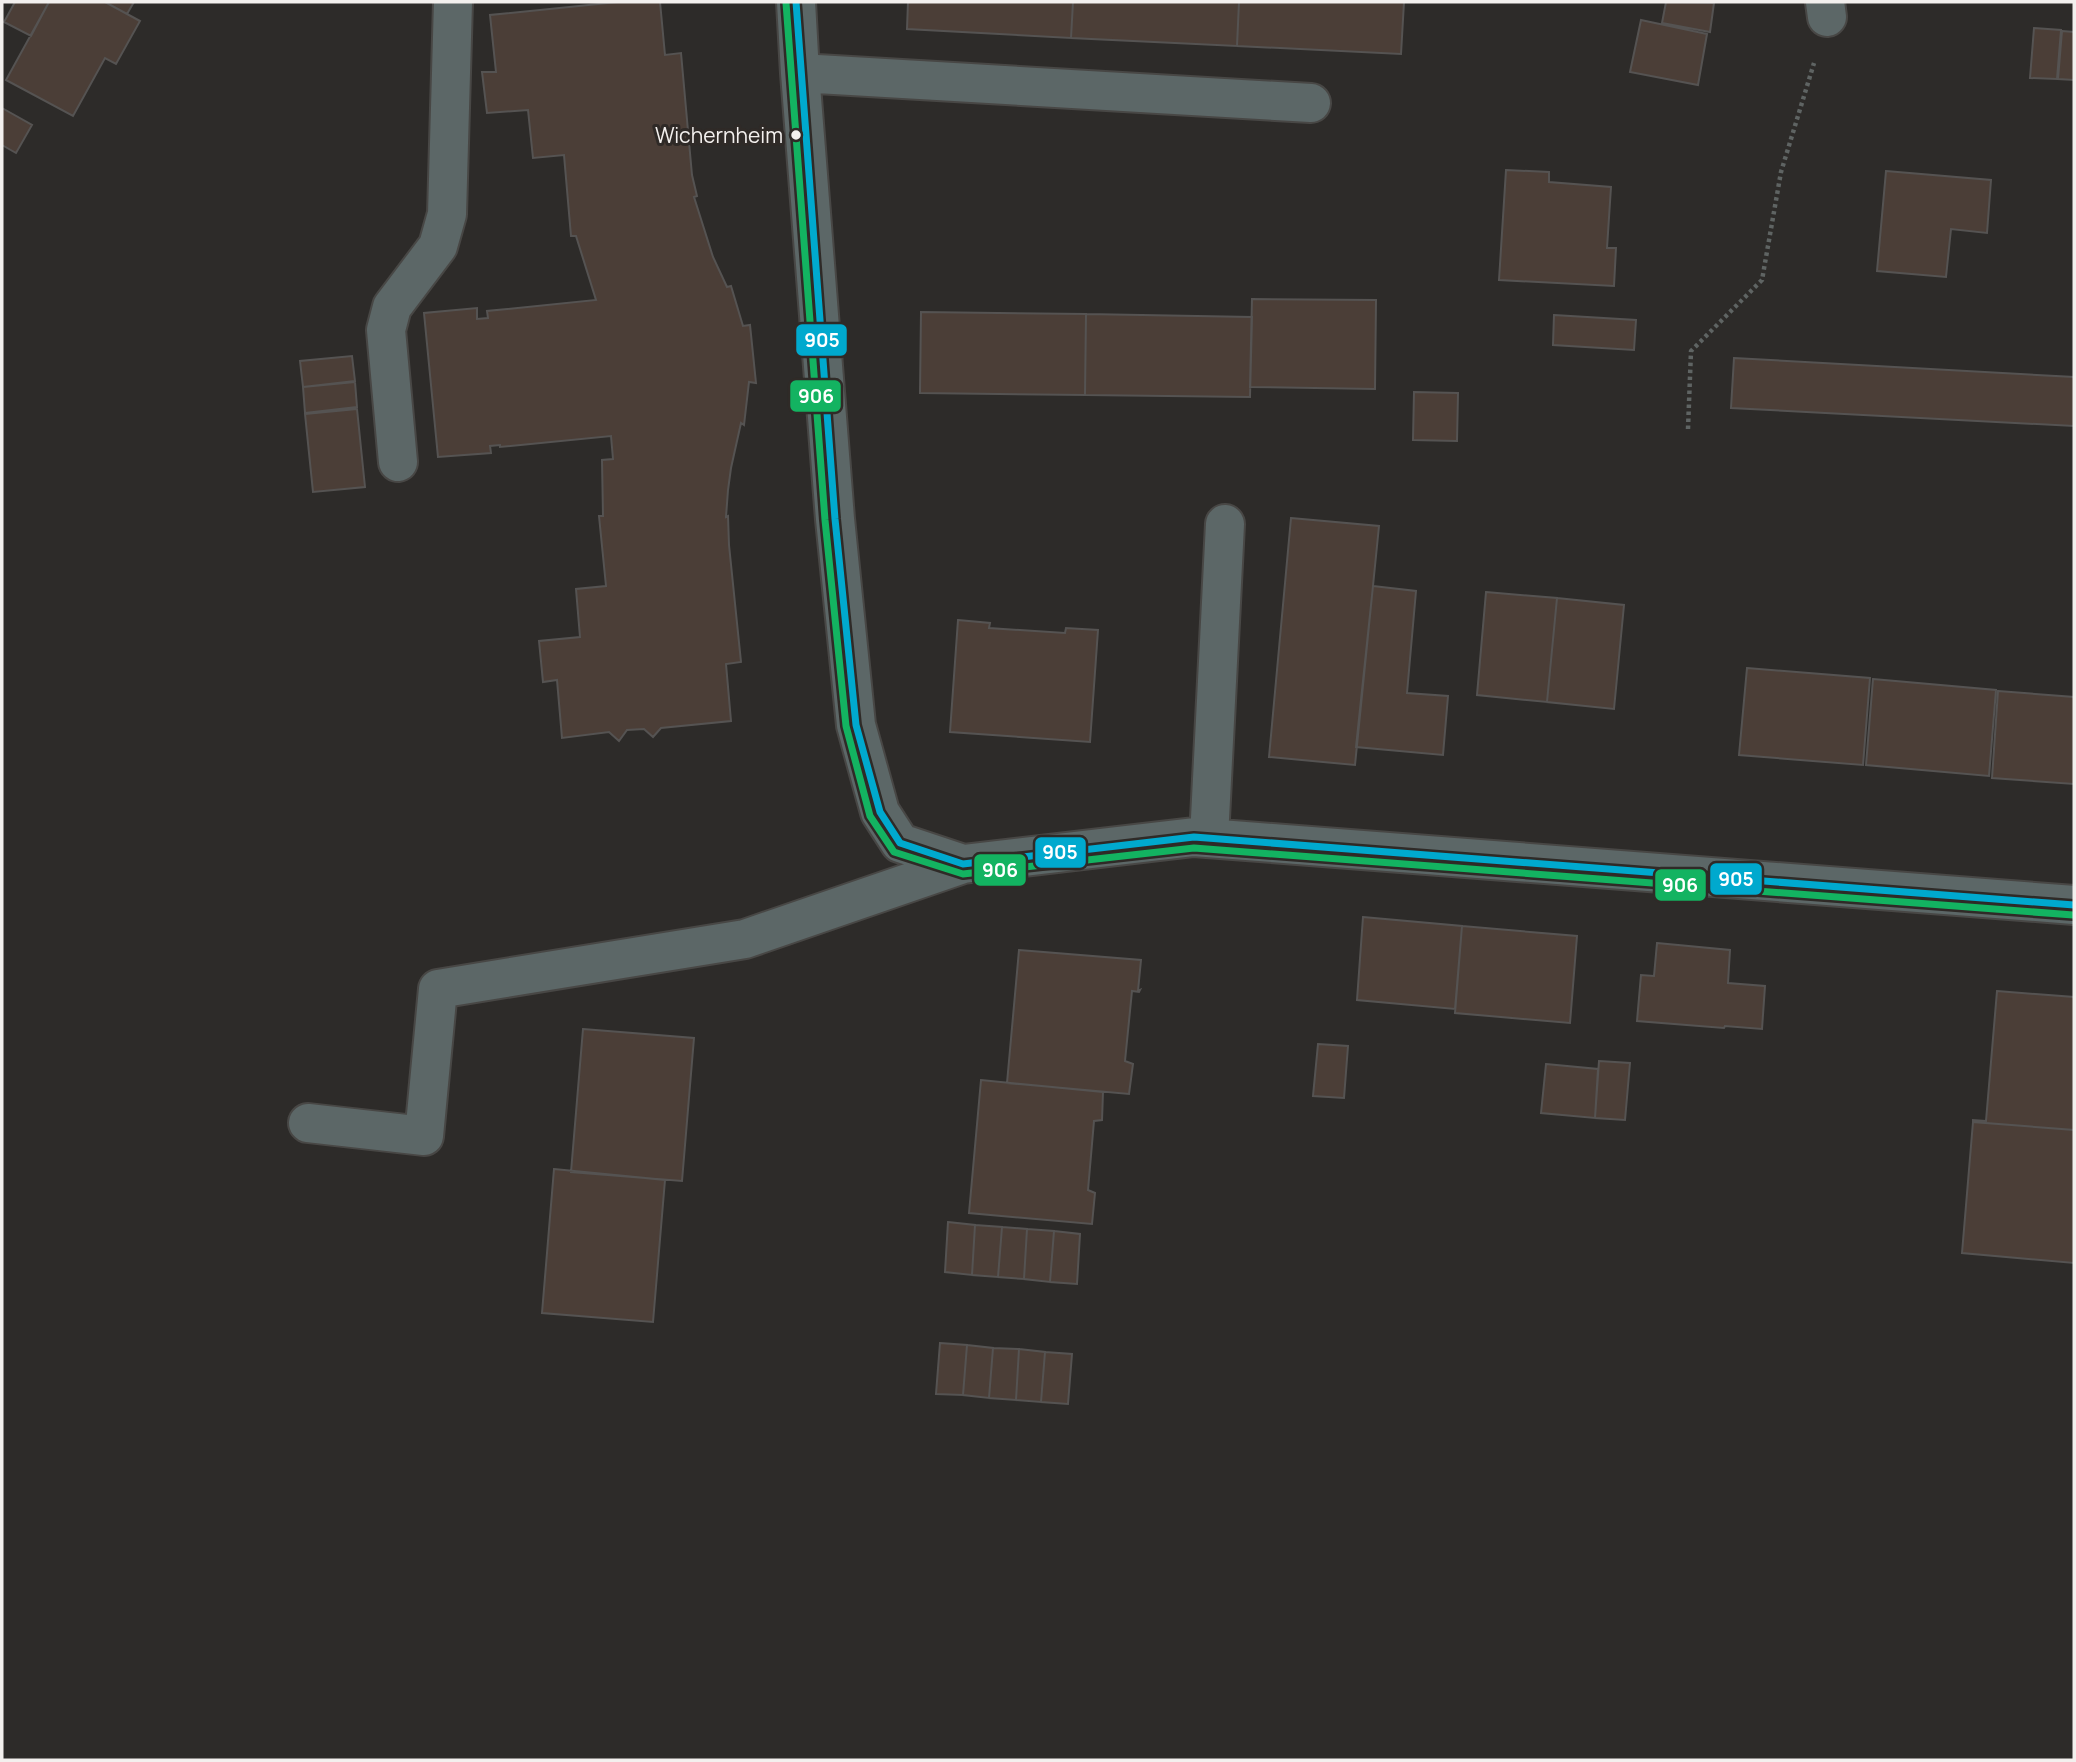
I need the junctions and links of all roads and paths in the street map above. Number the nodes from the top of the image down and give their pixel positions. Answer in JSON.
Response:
{"nodes":[{"id":1,"x":453,"y":2,"type":"edge"},
{"id":2,"x":796,"y":2,"type":"edge"},
{"id":3,"x":1826,"y":9,"type":"edge"},
{"id":4,"x":800,"y":73,"type":"junction"},
{"id":5,"x":1311,"y":103,"type":"dead end"},
{"id":6,"x":1688,"y":429,"type":"dead end"},
{"id":7,"x":398,"y":462,"type":"dead end"},
{"id":8,"x":1225,"y":524,"type":"dead end"},
{"id":9,"x":1209,"y":838,"type":"junction"},
{"id":10,"x":963,"y":864,"type":"junction"},
{"id":11,"x":2074,"y":905,"type":"edge"},
{"id":12,"x":308,"y":1123,"type":"dead end"}],
"edges":[{"from":1,"to":7,"type":"street"},
{"from":2,"to":4,"type":"street"},
{"from":3,"to":6,"type":"path"},
{"from":4,"to":5,"type":"street"},
{"from":4,"to":10,"type":"street"},
{"from":8,"to":9,"type":"street"},
{"from":9,"to":10,"type":"street"},
{"from":9,"to":11,"type":"street"},
{"from":10,"to":12,"type":"street"}]}
